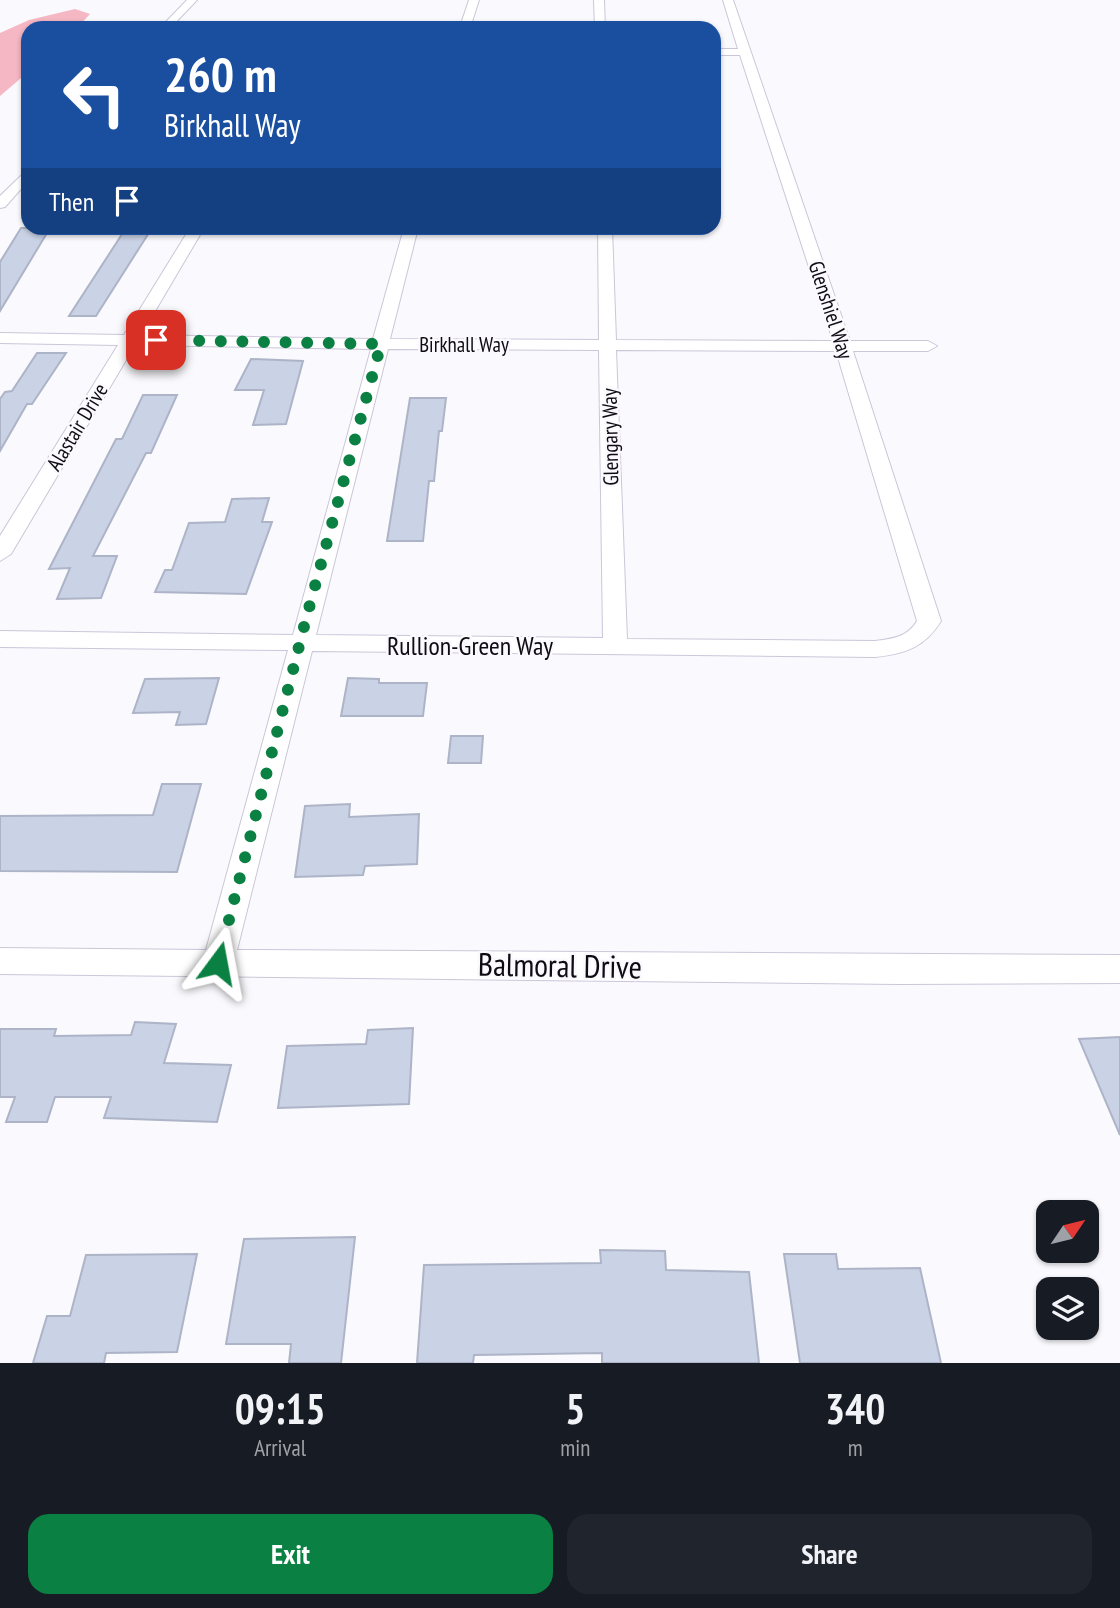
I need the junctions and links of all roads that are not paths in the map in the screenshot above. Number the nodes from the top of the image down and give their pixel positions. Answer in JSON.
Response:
{"nodes":[{"id":1,"x":192,"y":0,"type":"edge"},
{"id":2,"x":474,"y":0,"type":"edge"},
{"id":3,"x":599,"y":0,"type":"edge"},
{"id":4,"x":728,"y":0,"type":"edge"},
{"id":5,"x":172,"y":21,"type":"edge"},
{"id":6,"x":467,"y":21,"type":"edge"},
{"id":7,"x":600,"y":21,"type":"edge"},
{"id":8,"x":721,"y":52,"type":"edge"},
{"id":9,"x":743,"y":52,"type":"junction"},
{"id":10,"x":21,"y":181,"type":"edge"},
{"id":11,"x":0,"y":204,"type":"edge"},
{"id":12,"x":193,"y":235,"type":"edge"},
{"id":13,"x":409,"y":235,"type":"edge"},
{"id":14,"x":605,"y":235,"type":"edge"},
{"id":15,"x":0,"y":338,"type":"edge"},
{"id":16,"x":131,"y":340,"type":"junction"},
{"id":17,"x":381,"y":344,"type":"junction"},
{"id":18,"x":608,"y":345,"type":"junction"},
{"id":19,"x":842,"y":346,"type":"junction"},
{"id":20,"x":928,"y":346,"type":"dead end"},
{"id":21,"x":0,"y":554,"type":"edge"},
{"id":22,"x":929,"y":621,"type":"joint"},
{"id":23,"x":0,"y":639,"type":"edge"},
{"id":24,"x":300,"y":643,"type":"junction"},
{"id":25,"x":615,"y":646,"type":"junction"},
{"id":26,"x":0,"y":961,"type":"edge"},
{"id":27,"x":218,"y":963,"type":"junction"},
{"id":28,"x":1120,"y":969,"type":"edge"}],
"edges":[{"from":1,"to":5,"type":"street"},
{"from":2,"to":6,"type":"street"},
{"from":3,"to":7,"type":"street"},
{"from":4,"to":9,"type":"street","name":"Glenshiel Way"},
{"from":8,"to":9,"type":"street"},
{"from":9,"to":19,"type":"street","name":"Glenshiel Way"},
{"from":10,"to":11,"type":"street"},
{"from":12,"to":16,"type":"street","name":"Alastair Drive"},
{"from":13,"to":17,"type":"street"},
{"from":14,"to":18,"type":"street","name":"Glengary Way"},
{"from":15,"to":16,"type":"street","name":"Birkhall Way"},
{"from":16,"to":17,"type":"street","name":"Birkhall Way"},
{"from":16,"to":21,"type":"street","name":"Alastair Drive"},
{"from":17,"to":18,"type":"street","name":"Birkhall Way"},
{"from":17,"to":24,"type":"street"},
{"from":18,"to":19,"type":"street","name":"Birkhall Way"},
{"from":18,"to":25,"type":"street","name":"Glengary Way"},
{"from":19,"to":20,"type":"street","name":"Birkhall Way"},
{"from":19,"to":22,"type":"street","name":"Glenshiel Way"},
{"from":22,"to":25,"type":"street","name":"Rullion-Green Way"},
{"from":23,"to":24,"type":"street","name":"Rullion-Green Way"},
{"from":24,"to":25,"type":"street","name":"Rullion-Green Way"},
{"from":24,"to":27,"type":"street"},
{"from":26,"to":27,"type":"street","name":"Balmoral Drive"},
{"from":27,"to":28,"type":"street","name":"Balmoral Drive"}]}
